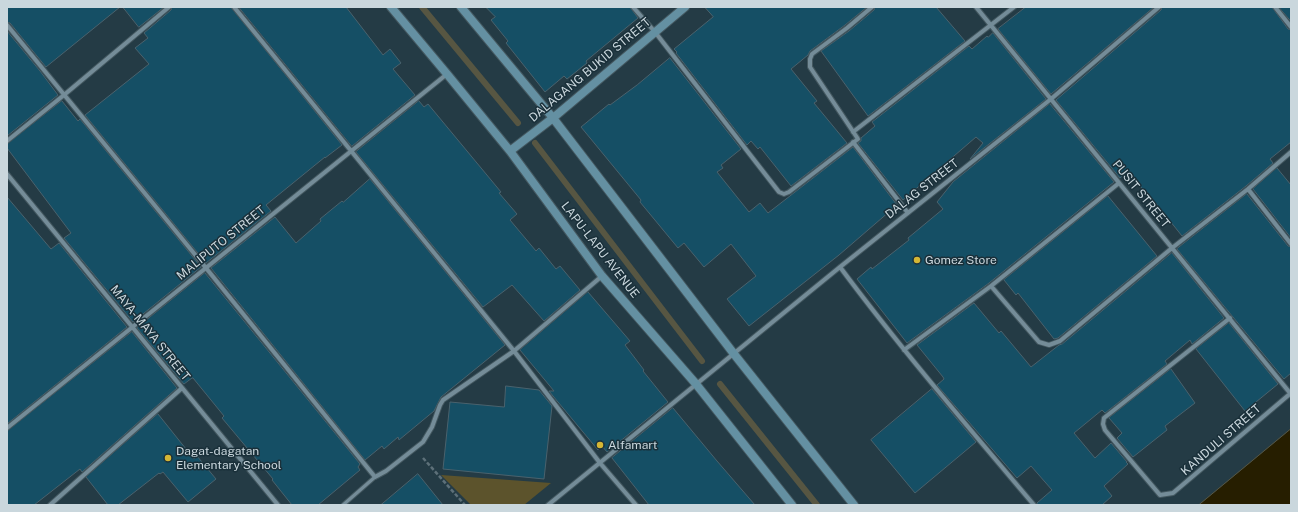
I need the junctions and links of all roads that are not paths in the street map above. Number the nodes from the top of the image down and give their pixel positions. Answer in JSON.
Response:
{"nodes":[{"id":1,"x":169,"y":7,"type":"edge"},
{"id":2,"x":234,"y":7,"type":"edge"},
{"id":3,"x":391,"y":7,"type":"edge"},
{"id":4,"x":461,"y":7,"type":"edge"},
{"id":5,"x":633,"y":7,"type":"edge"},
{"id":6,"x":685,"y":7,"type":"edge"},
{"id":7,"x":872,"y":7,"type":"edge"},
{"id":8,"x":976,"y":7,"type":"edge"},
{"id":9,"x":1014,"y":7,"type":"edge"},
{"id":10,"x":1159,"y":7,"type":"edge"},
{"id":11,"x":1275,"y":7,"type":"edge"},
{"id":12,"x":7,"y":25,"type":"edge"},
{"id":13,"x":992,"y":26,"type":"junction"},
{"id":14,"x":1291,"y":27,"type":"edge"},
{"id":15,"x":655,"y":32,"type":"junction"},
{"id":16,"x":448,"y":74,"type":"junction"},
{"id":17,"x":64,"y":95,"type":"junction"},
{"id":18,"x":1051,"y":99,"type":"junction"},
{"id":19,"x":553,"y":118,"type":"junction"},
{"id":20,"x":852,"y":132,"type":"junction"},
{"id":21,"x":7,"y":140,"type":"edge"},
{"id":22,"x":853,"y":142,"type":"junction"},
{"id":23,"x":351,"y":151,"type":"junction"},
{"id":24,"x":510,"y":151,"type":"junction"},
{"id":25,"x":1291,"y":152,"type":"edge"},
{"id":26,"x":7,"y":174,"type":"edge"},
{"id":27,"x":1119,"y":183,"type":"junction"},
{"id":28,"x":1248,"y":189,"type":"junction"},
{"id":29,"x":908,"y":213,"type":"junction"},
{"id":30,"x":1291,"y":244,"type":"edge"},
{"id":31,"x":1172,"y":248,"type":"junction"},
{"id":32,"x":840,"y":267,"type":"junction"},
{"id":33,"x":206,"y":268,"type":"junction"},
{"id":34,"x":602,"y":276,"type":"junction"},
{"id":35,"x":991,"y":286,"type":"junction"},
{"id":36,"x":1230,"y":318,"type":"junction"},
{"id":37,"x":132,"y":327,"type":"junction"},
{"id":38,"x":904,"y":350,"type":"junction"},
{"id":39,"x":514,"y":351,"type":"junction"},
{"id":40,"x":734,"y":354,"type":"junction"},
{"id":41,"x":696,"y":384,"type":"junction"},
{"id":42,"x":182,"y":388,"type":"junction"},
{"id":43,"x":1291,"y":393,"type":"edge"},
{"id":44,"x":7,"y":428,"type":"edge"},
{"id":45,"x":600,"y":463,"type":"junction"},
{"id":46,"x":376,"y":477,"type":"junction"},
{"id":47,"x":50,"y":505,"type":"edge"},
{"id":48,"x":278,"y":505,"type":"edge"},
{"id":49,"x":343,"y":505,"type":"edge"},
{"id":50,"x":548,"y":505,"type":"edge"},
{"id":51,"x":636,"y":505,"type":"edge"},
{"id":52,"x":792,"y":505,"type":"edge"},
{"id":53,"x":854,"y":505,"type":"edge"},
{"id":54,"x":1034,"y":505,"type":"edge"}],
"edges":[{"from":1,"to":17,"type":"street"},
{"from":2,"to":23,"type":"street"},
{"from":3,"to":16,"type":"main road","name":"LAPU-LAPU AVENUE"},
{"from":4,"to":19,"type":"main road"},
{"from":5,"to":15,"type":"street"},
{"from":6,"to":15,"type":"main road","name":"DALAGANG BUKID STREET"},
{"from":7,"to":20,"type":"street"},
{"from":8,"to":13,"type":"street","name":"PUSIT STREET"},
{"from":9,"to":13,"type":"street"},
{"from":10,"to":18,"type":"street","name":"DALAG STREET"},
{"from":11,"to":14,"type":"street"},
{"from":12,"to":17,"type":"street"},
{"from":13,"to":18,"type":"street","name":"PUSIT STREET"},
{"from":13,"to":20,"type":"street"},
{"from":15,"to":19,"type":"main road","name":"DALAGANG BUKID STREET"},
{"from":15,"to":22,"type":"street"},
{"from":16,"to":23,"type":"street","name":"MALIPUTO STREET"},
{"from":16,"to":24,"type":"main road","name":"LAPU-LAPU AVENUE"},
{"from":17,"to":21,"type":"street"},
{"from":17,"to":33,"type":"street"},
{"from":18,"to":27,"type":"street","name":"PUSIT STREET"},
{"from":18,"to":29,"type":"street","name":"DALAG STREET"},
{"from":19,"to":24,"type":"main road","name":"DALAGANG BUKID STREET"},
{"from":19,"to":40,"type":"main road"},
{"from":20,"to":22,"type":"street"},
{"from":22,"to":29,"type":"street"},
{"from":23,"to":33,"type":"street","name":"MALIPUTO STREET"},
{"from":23,"to":39,"type":"street"},
{"from":24,"to":34,"type":"main road","name":"LAPU-LAPU AVENUE"},
{"from":25,"to":28,"type":"street"},
{"from":26,"to":37,"type":"street","name":"MAYA-MAYA STREET"},
{"from":27,"to":31,"type":"street","name":"PUSIT STREET"},
{"from":27,"to":35,"type":"street"},
{"from":28,"to":30,"type":"street"},
{"from":28,"to":31,"type":"street"},
{"from":29,"to":32,"type":"street","name":"DALAG STREET"},
{"from":31,"to":35,"type":"street"},
{"from":31,"to":36,"type":"street","name":"PUSIT STREET"},
{"from":32,"to":38,"type":"street"},
{"from":32,"to":40,"type":"street","name":"DALAG STREET"},
{"from":33,"to":37,"type":"street","name":"MALIPUTO STREET"},
{"from":33,"to":46,"type":"street"},
{"from":34,"to":39,"type":"street"},
{"from":34,"to":41,"type":"main road","name":"LAPU-LAPU AVENUE"},
{"from":35,"to":38,"type":"street"},
{"from":36,"to":43,"type":"street","name":"PUSIT STREET"},
{"from":36,"to":43,"type":"street","name":"KANDULI STREET"},
{"from":37,"to":42,"type":"street","name":"MAYA-MAYA STREET"},
{"from":37,"to":44,"type":"street","name":"MALIPUTO STREET"},
{"from":38,"to":54,"type":"street"},
{"from":39,"to":45,"type":"street"},
{"from":39,"to":46,"type":"street"},
{"from":40,"to":41,"type":"street","name":"DALAG STREET"},
{"from":40,"to":53,"type":"main road"},
{"from":41,"to":45,"type":"street","name":"DALAG STREET"},
{"from":41,"to":52,"type":"main road","name":"LAPU-LAPU AVENUE"},
{"from":42,"to":47,"type":"street"},
{"from":42,"to":48,"type":"street","name":"MAYA-MAYA STREET"},
{"from":45,"to":50,"type":"street","name":"DALAG STREET"},
{"from":45,"to":51,"type":"street"},
{"from":46,"to":49,"type":"lane"}]}
